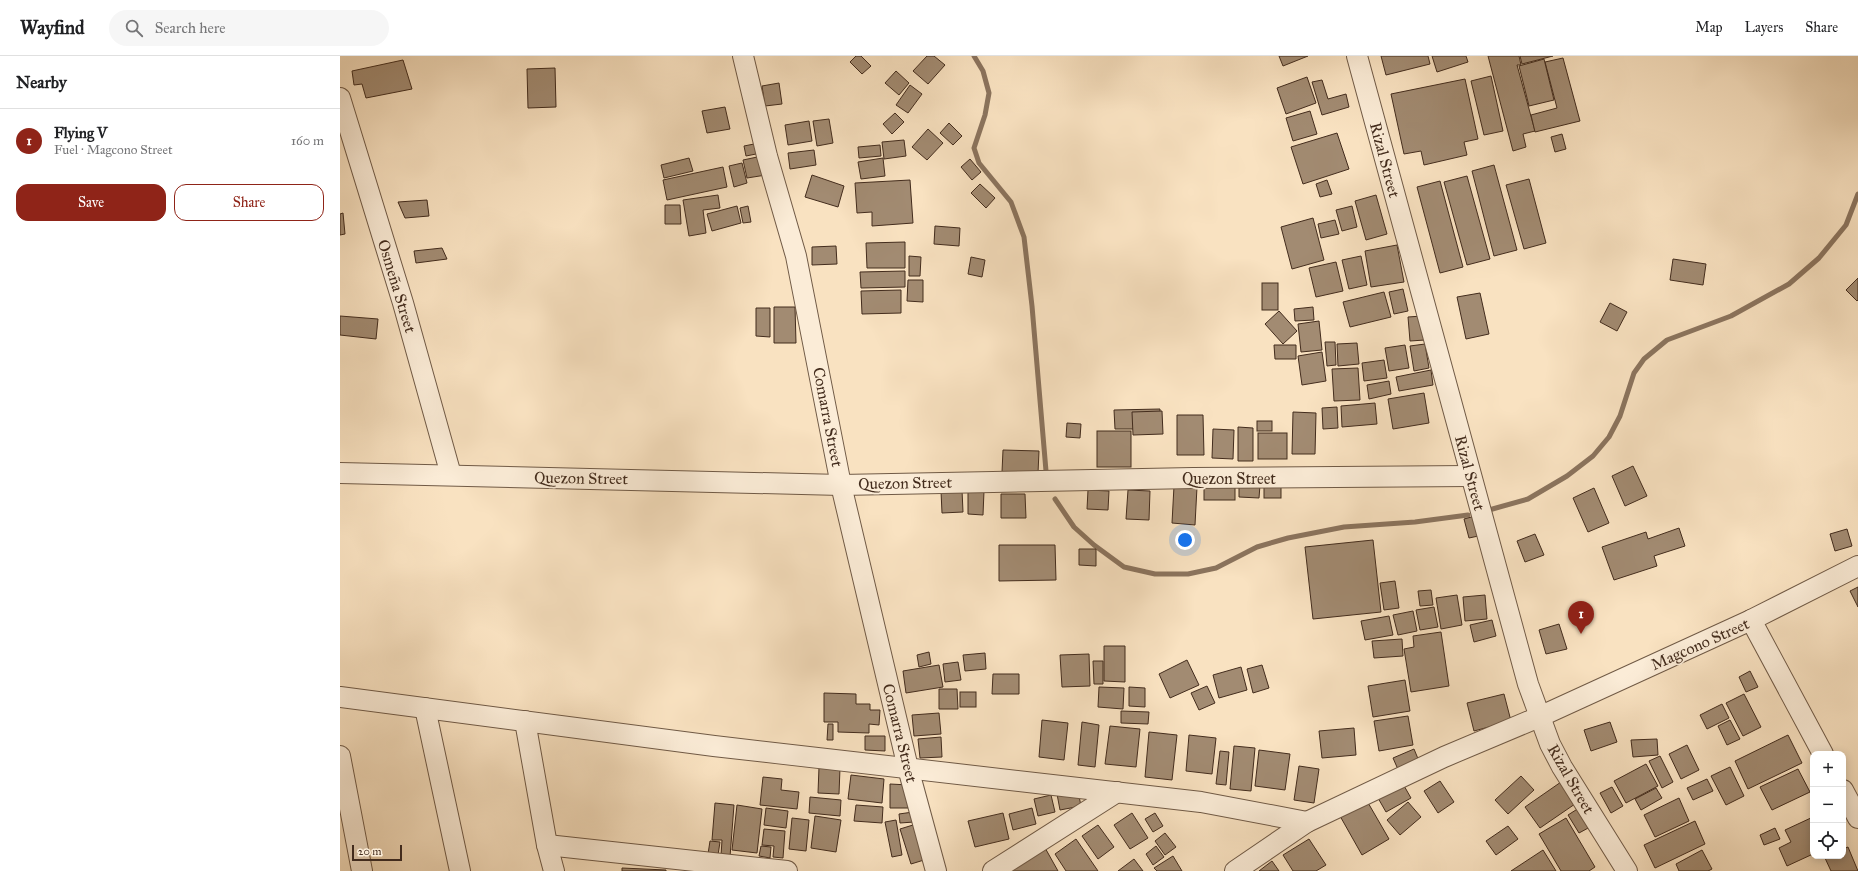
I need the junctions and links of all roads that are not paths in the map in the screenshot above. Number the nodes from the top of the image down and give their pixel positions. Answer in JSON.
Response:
{"nodes":[{"id":1,"x":743,"y":56,"type":"edge"},
{"id":2,"x":1357,"y":56,"type":"edge"},
{"id":3,"x":340,"y":98,"type":"edge"},
{"id":4,"x":340,"y":473,"type":"edge"},
{"id":5,"x":451,"y":475,"type":"junction"},
{"id":6,"x":1470,"y":476,"type":"junction"},
{"id":7,"x":841,"y":485,"type":"junction"},
{"id":8,"x":1858,"y":566,"type":"edge"},
{"id":9,"x":1751,"y":620,"type":"junction"},
{"id":10,"x":340,"y":697,"type":"edge"},
{"id":11,"x":425,"y":708,"type":"junction"},
{"id":12,"x":1539,"y":716,"type":"junction"},
{"id":13,"x":525,"y":721,"type":"junction"},
{"id":14,"x":1821,"y":751,"type":"edge"},
{"id":15,"x":340,"y":756,"type":"edge"},
{"id":16,"x":908,"y":768,"type":"junction"},
{"id":17,"x":343,"y":785,"type":"edge"},
{"id":18,"x":1117,"y":792,"type":"junction"},
{"id":19,"x":1846,"y":796,"type":"edge"},
{"id":20,"x":1858,"y":818,"type":"edge"},
{"id":21,"x":1307,"y":822,"type":"junction"},
{"id":22,"x":547,"y":845,"type":"junction"},
{"id":23,"x":362,"y":871,"type":"edge"},
{"id":24,"x":460,"y":871,"type":"edge"},
{"id":25,"x":554,"y":871,"type":"edge"},
{"id":26,"x":787,"y":871,"type":"edge"},
{"id":27,"x":936,"y":871,"type":"edge"},
{"id":28,"x":993,"y":871,"type":"edge"},
{"id":29,"x":1235,"y":871,"type":"edge"},
{"id":30,"x":1627,"y":871,"type":"edge"}],
"edges":[{"from":1,"to":7,"type":"street","name":"Comarra Street"},
{"from":2,"to":6,"type":"street","name":"Rizal Street"},
{"from":3,"to":5,"type":"street","name":"Osmeña Street"},
{"from":4,"to":5,"type":"street","name":"Quezon Street"},
{"from":5,"to":7,"type":"street","name":"Quezon Street"},
{"from":6,"to":7,"type":"street","name":"Quezon Street"},
{"from":6,"to":12,"type":"street","name":"Rizal Street"},
{"from":7,"to":16,"type":"street","name":"Comarra Street"},
{"from":8,"to":9,"type":"street","name":"Magcono Street"},
{"from":9,"to":12,"type":"street","name":"Magcono Street"},
{"from":9,"to":14,"type":"street"},
{"from":10,"to":11,"type":"street"},
{"from":11,"to":13,"type":"street"},
{"from":11,"to":24,"type":"street"},
{"from":12,"to":21,"type":"street","name":"Magcono Street"},
{"from":12,"to":30,"type":"street","name":"Rizal Street"},
{"from":13,"to":16,"type":"street"},
{"from":13,"to":22,"type":"street"},
{"from":15,"to":17,"type":"street"},
{"from":16,"to":18,"type":"street"},
{"from":16,"to":27,"type":"street","name":"Comarra Street"},
{"from":17,"to":23,"type":"street"},
{"from":18,"to":21,"type":"street"},
{"from":18,"to":28,"type":"street"},
{"from":19,"to":20,"type":"street"},
{"from":21,"to":29,"type":"street","name":"Magcono Street"},
{"from":22,"to":25,"type":"street"},
{"from":22,"to":26,"type":"street"}]}
